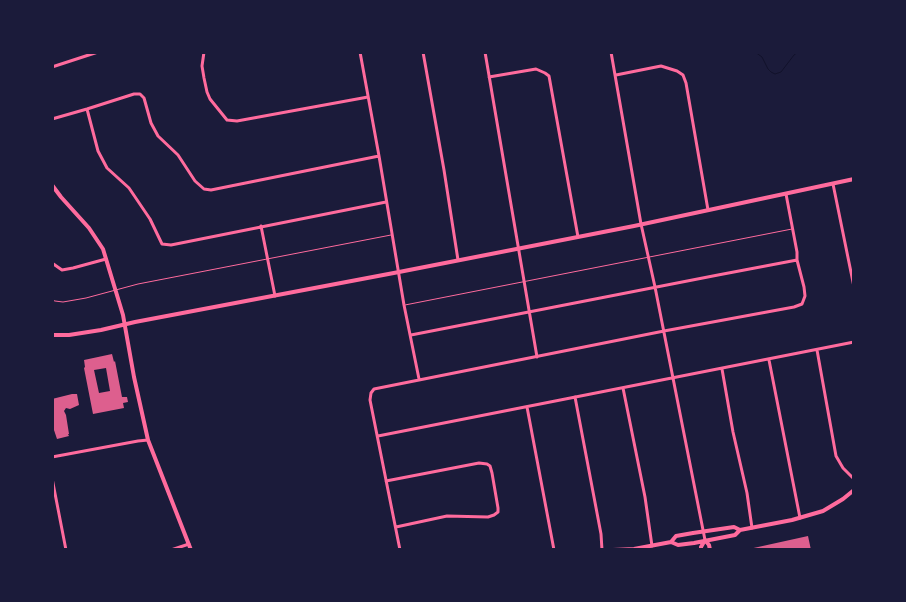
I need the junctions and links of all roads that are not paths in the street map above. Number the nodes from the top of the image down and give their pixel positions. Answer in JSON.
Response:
{"nodes":[{"id":1,"x":98,"y":52,"type":"edge"},
{"id":2,"x":204,"y":52,"type":"edge"},
{"id":3,"x":360,"y":52,"type":"edge"},
{"id":4,"x":423,"y":52,"type":"edge"},
{"id":5,"x":484,"y":52,"type":"edge"},
{"id":6,"x":611,"y":52,"type":"edge"},
{"id":7,"x":52,"y":67,"type":"edge"},
{"id":8,"x":616,"y":75,"type":"junction"},
{"id":9,"x":489,"y":77,"type":"junction"},
{"id":10,"x":368,"y":96,"type":"junction"},
{"id":11,"x":87,"y":109,"type":"junction"},
{"id":12,"x":52,"y":118,"type":"edge"},
{"id":13,"x":379,"y":156,"type":"junction"},
{"id":14,"x":854,"y":180,"type":"edge"},
{"id":15,"x":833,"y":184,"type":"junction"},
{"id":16,"x":52,"y":185,"type":"edge"},
{"id":17,"x":786,"y":194,"type":"junction"},
{"id":18,"x":386,"y":202,"type":"junction"},
{"id":19,"x":708,"y":210,"type":"junction"},
{"id":20,"x":641,"y":224,"type":"junction"},
{"id":21,"x":261,"y":226,"type":"junction"},
{"id":22,"x":792,"y":229,"type":"junction"},
{"id":23,"x":392,"y":234,"type":"junction"},
{"id":24,"x":578,"y":237,"type":"junction"},
{"id":25,"x":519,"y":248,"type":"junction"},
{"id":26,"x":648,"y":257,"type":"junction"},
{"id":27,"x":106,"y":259,"type":"junction"},
{"id":28,"x":268,"y":259,"type":"junction"},
{"id":29,"x":458,"y":260,"type":"junction"},
{"id":30,"x":797,"y":260,"type":"junction"},
{"id":31,"x":52,"y":263,"type":"edge"},
{"id":32,"x":399,"y":272,"type":"junction"},
{"id":33,"x":524,"y":281,"type":"junction"},
{"id":34,"x":854,"y":286,"type":"edge"},
{"id":35,"x":655,"y":287,"type":"junction"},
{"id":36,"x":116,"y":291,"type":"junction"},
{"id":37,"x":274,"y":296,"type":"junction"},
{"id":38,"x":52,"y":300,"type":"edge"},
{"id":39,"x":404,"y":305,"type":"junction"},
{"id":40,"x":530,"y":312,"type":"junction"},
{"id":41,"x":125,"y":325,"type":"junction"},
{"id":42,"x":664,"y":331,"type":"junction"},
{"id":43,"x":52,"y":335,"type":"edge"},
{"id":44,"x":411,"y":335,"type":"junction"},
{"id":45,"x":854,"y":342,"type":"edge"},
{"id":46,"x":817,"y":350,"type":"junction"},
{"id":47,"x":538,"y":357,"type":"junction"},
{"id":48,"x":769,"y":360,"type":"junction"},
{"id":49,"x":722,"y":369,"type":"junction"},
{"id":50,"x":673,"y":378,"type":"junction"},
{"id":51,"x":419,"y":379,"type":"junction"},
{"id":52,"x":623,"y":388,"type":"junction"},
{"id":53,"x":575,"y":397,"type":"junction"},
{"id":54,"x":527,"y":407,"type":"junction"},
{"id":55,"x":378,"y":436,"type":"junction"},
{"id":56,"x":148,"y":440,"type":"junction"},
{"id":57,"x":52,"y":457,"type":"edge"},
{"id":58,"x":52,"y":478,"type":"edge"},
{"id":59,"x":854,"y":479,"type":"edge"},
{"id":60,"x":386,"y":481,"type":"junction"},
{"id":61,"x":854,"y":490,"type":"edge"},
{"id":62,"x":800,"y":518,"type":"junction"},
{"id":63,"x":396,"y":527,"type":"junction"},
{"id":64,"x":752,"y":528,"type":"junction"},
{"id":65,"x":740,"y":530,"type":"junction"},
{"id":66,"x":702,"y":531,"type":"junction"},
{"id":67,"x":704,"y":540,"type":"junction"},
{"id":68,"x":670,"y":542,"type":"junction"},
{"id":69,"x":189,"y":544,"type":"junction"},
{"id":70,"x":652,"y":546,"type":"junction"},
{"id":71,"x":66,"y":550,"type":"edge"},
{"id":72,"x":171,"y":550,"type":"edge"},
{"id":73,"x":191,"y":550,"type":"edge"},
{"id":74,"x":400,"y":550,"type":"edge"},
{"id":75,"x":554,"y":550,"type":"edge"},
{"id":76,"x":602,"y":550,"type":"edge"},
{"id":77,"x":613,"y":550,"type":"edge"},
{"id":78,"x":701,"y":550,"type":"edge"},
{"id":79,"x":710,"y":550,"type":"edge"}],
"edges":[{"from":1,"to":7,"type":"street"},
{"from":2,"to":10,"type":"street"},
{"from":3,"to":10,"type":"street"},
{"from":4,"to":29,"type":"street"},
{"from":5,"to":9,"type":"street"},
{"from":6,"to":8,"type":"street"},
{"from":8,"to":19,"type":"street"},
{"from":8,"to":20,"type":"street"},
{"from":9,"to":24,"type":"street"},
{"from":9,"to":25,"type":"street"},
{"from":10,"to":13,"type":"street"},
{"from":11,"to":12,"type":"street"},
{"from":11,"to":13,"type":"street"},
{"from":11,"to":21,"type":"street"},
{"from":13,"to":18,"type":"street"},
{"from":14,"to":15,"type":"street"},
{"from":15,"to":17,"type":"street"},
{"from":15,"to":34,"type":"street"},
{"from":16,"to":27,"type":"street"},
{"from":17,"to":19,"type":"street"},
{"from":17,"to":22,"type":"street"},
{"from":18,"to":21,"type":"street"},
{"from":18,"to":23,"type":"street"},
{"from":19,"to":20,"type":"street"},
{"from":20,"to":24,"type":"street"},
{"from":20,"to":26,"type":"street"},
{"from":21,"to":28,"type":"street"},
{"from":22,"to":26,"type":"lane"},
{"from":22,"to":30,"type":"street"},
{"from":23,"to":28,"type":"lane"},
{"from":23,"to":32,"type":"street"},
{"from":24,"to":25,"type":"street"},
{"from":25,"to":29,"type":"street"},
{"from":25,"to":33,"type":"street"},
{"from":26,"to":33,"type":"lane"},
{"from":26,"to":35,"type":"street"},
{"from":27,"to":31,"type":"street"},
{"from":27,"to":36,"type":"street"},
{"from":28,"to":36,"type":"lane"},
{"from":28,"to":37,"type":"street"},
{"from":29,"to":32,"type":"street"},
{"from":30,"to":35,"type":"street"},
{"from":30,"to":42,"type":"street"},
{"from":32,"to":37,"type":"street"},
{"from":32,"to":39,"type":"street"},
{"from":33,"to":39,"type":"lane"},
{"from":33,"to":40,"type":"street"},
{"from":35,"to":40,"type":"street"},
{"from":35,"to":42,"type":"street"},
{"from":36,"to":38,"type":"lane"},
{"from":36,"to":41,"type":"street"},
{"from":37,"to":41,"type":"street"},
{"from":39,"to":44,"type":"street"},
{"from":40,"to":44,"type":"street"},
{"from":40,"to":47,"type":"street"},
{"from":41,"to":43,"type":"street"},
{"from":41,"to":56,"type":"street"},
{"from":42,"to":47,"type":"street"},
{"from":42,"to":50,"type":"street"},
{"from":44,"to":51,"type":"street"},
{"from":45,"to":46,"type":"street"},
{"from":46,"to":48,"type":"street"},
{"from":46,"to":59,"type":"street"},
{"from":47,"to":51,"type":"street"},
{"from":48,"to":49,"type":"street"},
{"from":48,"to":62,"type":"street"},
{"from":49,"to":50,"type":"street"},
{"from":49,"to":64,"type":"street"},
{"from":50,"to":52,"type":"street"},
{"from":50,"to":66,"type":"street"},
{"from":51,"to":55,"type":"street"},
{"from":52,"to":53,"type":"street"},
{"from":52,"to":70,"type":"street"},
{"from":53,"to":54,"type":"street"},
{"from":53,"to":76,"type":"street"},
{"from":54,"to":55,"type":"street"},
{"from":54,"to":75,"type":"street"},
{"from":55,"to":60,"type":"street"},
{"from":56,"to":57,"type":"street"},
{"from":56,"to":69,"type":"street"},
{"from":58,"to":71,"type":"street"},
{"from":60,"to":63,"type":"street"},
{"from":60,"to":63,"type":"street"},
{"from":61,"to":62,"type":"street"},
{"from":62,"to":64,"type":"street"},
{"from":63,"to":74,"type":"street"},
{"from":64,"to":65,"type":"street"},
{"from":65,"to":66,"type":"street"},
{"from":65,"to":67,"type":"street"},
{"from":66,"to":67,"type":"street"},
{"from":66,"to":68,"type":"street"},
{"from":67,"to":68,"type":"street"},
{"from":67,"to":78,"type":"street"},
{"from":67,"to":79,"type":"street"},
{"from":68,"to":70,"type":"street"},
{"from":69,"to":72,"type":"street"},
{"from":69,"to":73,"type":"street"},
{"from":70,"to":77,"type":"street"}]}
